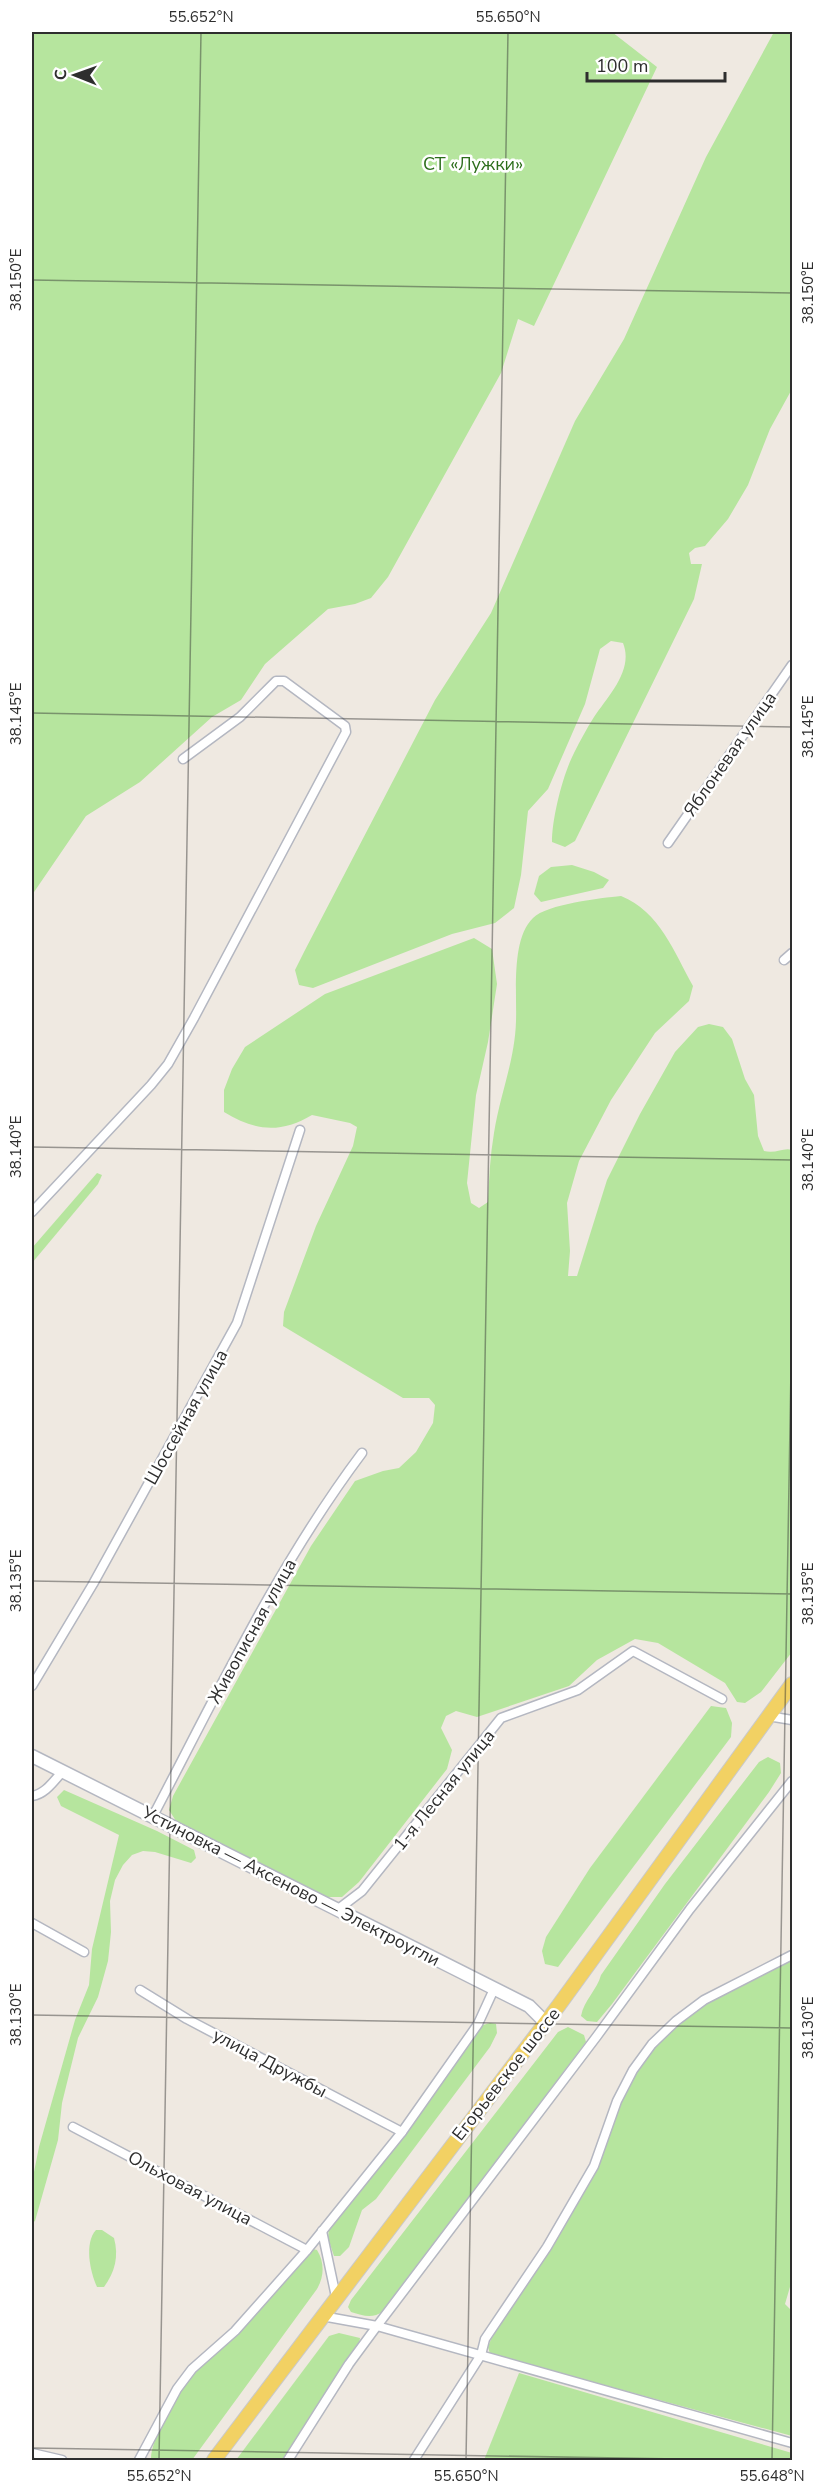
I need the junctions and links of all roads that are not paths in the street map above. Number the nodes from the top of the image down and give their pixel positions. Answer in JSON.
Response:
{"nodes":[{"id":1,"x":792,"y":665,"type":"edge"},
{"id":2,"x":183,"y":759,"type":"dead end"},
{"id":3,"x":668,"y":843,"type":"dead end"},
{"id":4,"x":792,"y":953,"type":"edge"},
{"id":5,"x":784,"y":960,"type":"dead end"},
{"id":6,"x":300,"y":1130,"type":"dead end"},
{"id":7,"x":32,"y":1212,"type":"edge"},
{"id":8,"x":362,"y":1453,"type":"dead end"},
{"id":9,"x":792,"y":1684,"type":"edge"},
{"id":10,"x":32,"y":1686,"type":"edge"},
{"id":11,"x":722,"y":1699,"type":"dead end"},
{"id":12,"x":768,"y":1716,"type":"junction"},
{"id":13,"x":792,"y":1720,"type":"edge"},
{"id":14,"x":32,"y":1756,"type":"edge"},
{"id":15,"x":62,"y":1772,"type":"junction"},
{"id":16,"x":792,"y":1781,"type":"edge"},
{"id":17,"x":32,"y":1796,"type":"edge"},
{"id":18,"x":153,"y":1816,"type":"junction"},
{"id":19,"x":337,"y":1910,"type":"junction"},
{"id":20,"x":32,"y":1923,"type":"edge"},
{"id":21,"x":84,"y":1952,"type":"dead end"},
{"id":22,"x":792,"y":1955,"type":"edge"},
{"id":23,"x":494,"y":1989,"type":"junction"},
{"id":24,"x":140,"y":1990,"type":"dead end"},
{"id":25,"x":545,"y":2022,"type":"junction"},
{"id":26,"x":73,"y":2127,"type":"dead end"},
{"id":27,"x":402,"y":2132,"type":"junction"},
{"id":28,"x":322,"y":2231,"type":"junction"},
{"id":29,"x":307,"y":2250,"type":"junction"},
{"id":30,"x":336,"y":2297,"type":"junction"},
{"id":31,"x":322,"y":2316,"type":"junction"},
{"id":32,"x":377,"y":2326,"type":"junction"},
{"id":33,"x":481,"y":2355,"type":"junction"},
{"id":34,"x":792,"y":2443,"type":"edge"},
{"id":35,"x":32,"y":2452,"type":"edge"},
{"id":36,"x":62,"y":2460,"type":"edge"},
{"id":37,"x":139,"y":2460,"type":"edge"},
{"id":38,"x":214,"y":2460,"type":"edge"},
{"id":39,"x":288,"y":2460,"type":"edge"},
{"id":40,"x":414,"y":2460,"type":"edge"}],
"edges":[{"from":1,"to":3,"type":"street","name":"Яблоневая улица"},
{"from":2,"to":7,"type":"street"},
{"from":4,"to":5,"type":"street"},
{"from":6,"to":10,"type":"street","name":"Шоссейная улица"},
{"from":8,"to":18,"type":"street","name":"Живописная улица"},
{"from":9,"to":12,"type":"main road","name":"Егорьевское шоссе"},
{"from":11,"to":19,"type":"street","name":"1-я Лесная улица"},
{"from":12,"to":13,"type":"street"},
{"from":12,"to":25,"type":"main road","name":"Егорьевское шоссе"},
{"from":14,"to":15,"type":"main road","name":"Устиновка — Аксеново — Электроугли"},
{"from":15,"to":17,"type":"street"},
{"from":15,"to":18,"type":"main road","name":"Устиновка — Аксеново — Электроугли"},
{"from":16,"to":32,"type":"street"},
{"from":18,"to":19,"type":"main road","name":"Устиновка — Аксеново — Электроугли"},
{"from":19,"to":23,"type":"main road","name":"Устиновка — Аксеново — Электроугли"},
{"from":20,"to":21,"type":"street"},
{"from":22,"to":33,"type":"street"},
{"from":23,"to":25,"type":"main road","name":"Устиновка — Аксеново — Электроугли"},
{"from":23,"to":27,"type":"street"},
{"from":24,"to":27,"type":"street","name":"улица Дружбы"},
{"from":25,"to":30,"type":"main road","name":"Егорьевское шоссе"},
{"from":26,"to":29,"type":"street","name":"Ольховая улица"},
{"from":27,"to":28,"type":"street"},
{"from":28,"to":29,"type":"street"},
{"from":28,"to":30,"type":"street"},
{"from":29,"to":37,"type":"street"},
{"from":30,"to":31,"type":"main road","name":"Егорьевское шоссе"},
{"from":31,"to":32,"type":"street"},
{"from":31,"to":38,"type":"main road","name":"Егорьевское шоссе"},
{"from":32,"to":33,"type":"street"},
{"from":32,"to":39,"type":"street"},
{"from":33,"to":34,"type":"street"},
{"from":33,"to":40,"type":"street"},
{"from":35,"to":36,"type":"street"}]}
